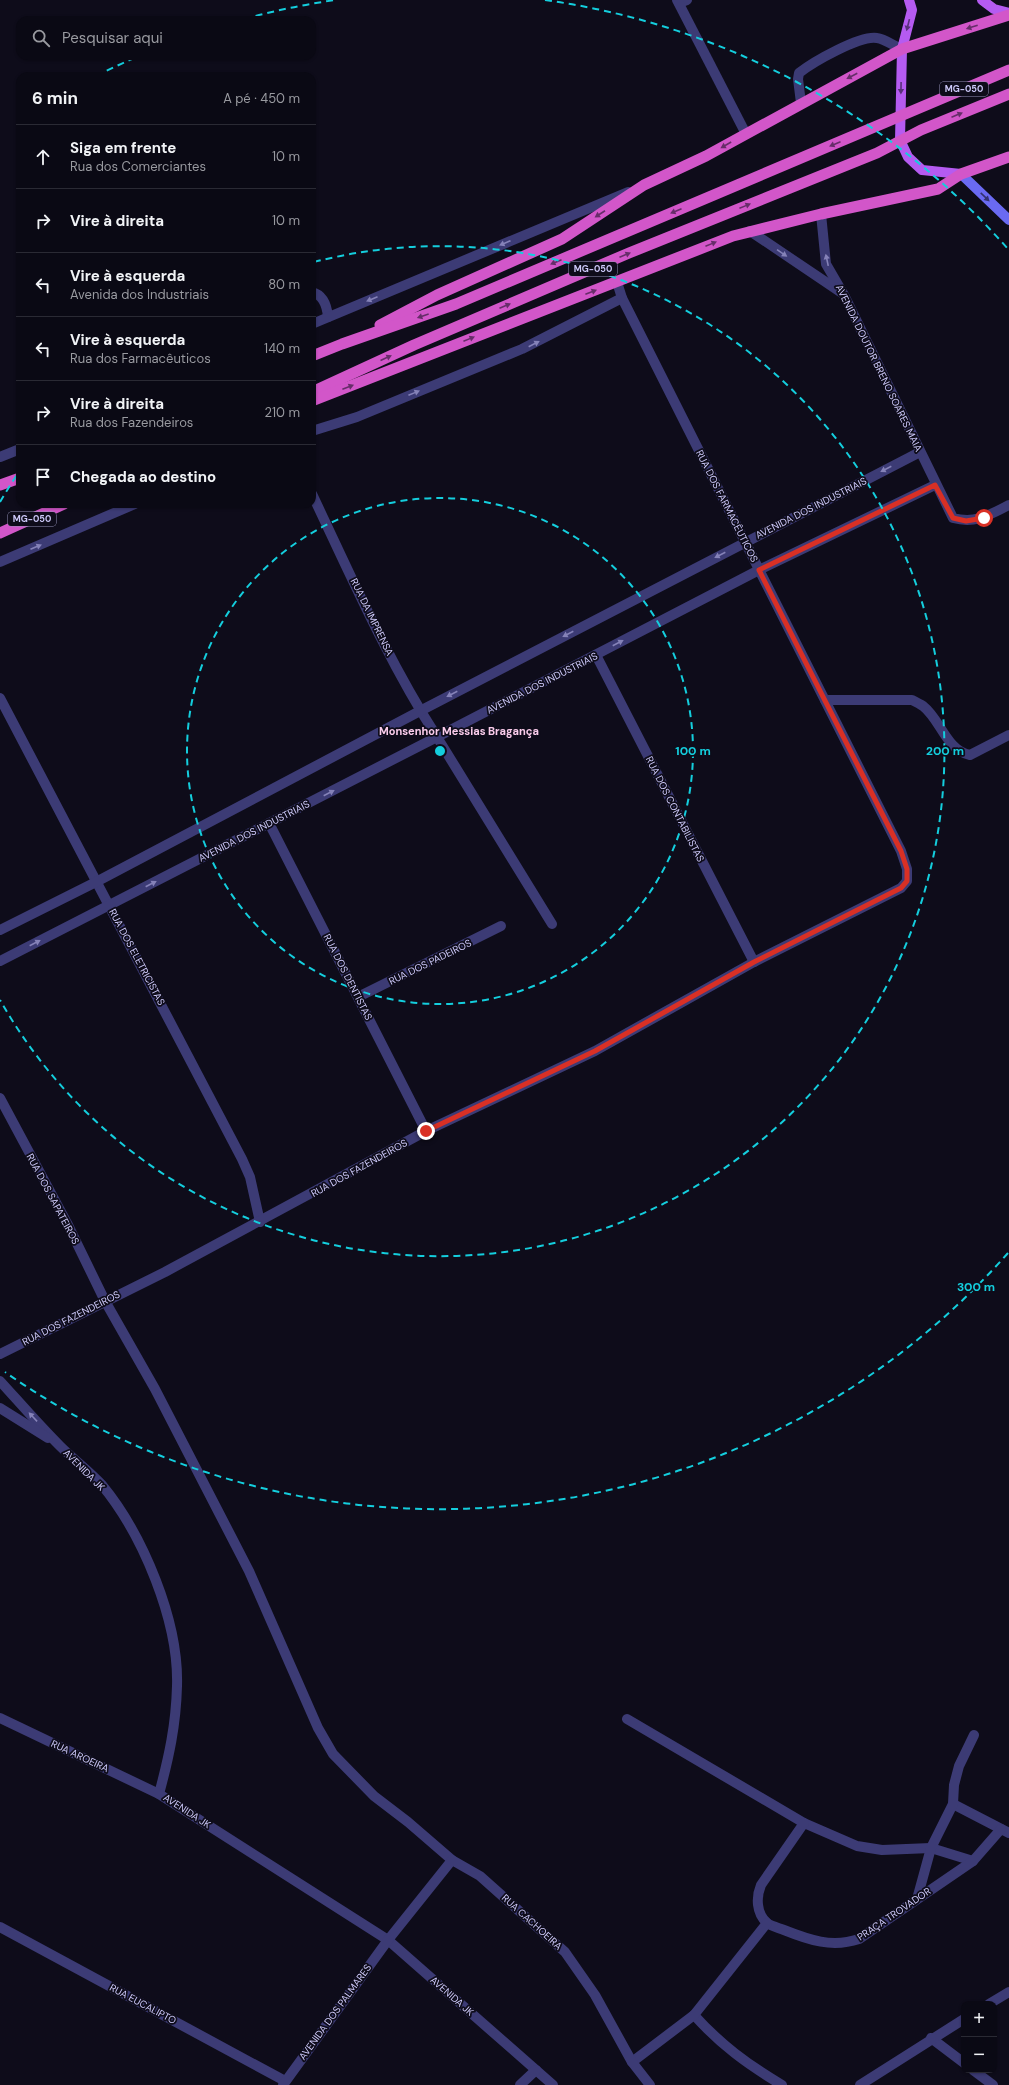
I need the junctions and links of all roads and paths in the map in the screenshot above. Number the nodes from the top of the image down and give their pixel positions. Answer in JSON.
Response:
{"nodes":[{"id":1,"x":909,"y":0,"type":"edge"},
{"id":2,"x":982,"y":0,"type":"edge"},
{"id":3,"x":681,"y":1,"type":"edge"},
{"id":4,"x":1009,"y":14,"type":"edge"},
{"id":5,"x":902,"y":49,"type":"junction"},
{"id":6,"x":1009,"y":70,"type":"edge"},
{"id":7,"x":1009,"y":94,"type":"edge"},
{"id":8,"x":801,"y":103,"type":"junction"},
{"id":9,"x":746,"y":134,"type":"junction"},
{"id":10,"x":1009,"y":156,"type":"edge"},
{"id":11,"x":961,"y":174,"type":"junction"},
{"id":12,"x":644,"y":185,"type":"junction"},
{"id":13,"x":821,"y":214,"type":"junction"},
{"id":14,"x":1009,"y":220,"type":"edge"},
{"id":15,"x":750,"y":231,"type":"junction"},
{"id":16,"x":617,"y":282,"type":"junction"},
{"id":17,"x":316,"y":293,"type":"edge"},
{"id":18,"x":844,"y":294,"type":"junction"},
{"id":19,"x":622,"y":298,"type":"junction"},
{"id":20,"x":328,"y":317,"type":"junction"},
{"id":21,"x":316,"y":322,"type":"edge"},
{"id":22,"x":342,"y":344,"type":"junction"},
{"id":23,"x":316,"y":354,"type":"edge"},
{"id":24,"x":316,"y":390,"type":"edge"},
{"id":25,"x":316,"y":399,"type":"edge"},
{"id":26,"x":316,"y":431,"type":"edge"},
{"id":27,"x":16,"y":451,"type":"edge"},
{"id":28,"x":920,"y":452,"type":"junction"},
{"id":29,"x":0,"y":457,"type":"edge"},
{"id":30,"x":16,"y":479,"type":"edge"},
{"id":31,"x":0,"y":485,"type":"edge"},
{"id":32,"x":935,"y":485,"type":"junction"},
{"id":33,"x":316,"y":502,"type":"edge"},
{"id":34,"x":1009,"y":505,"type":"edge"},
{"id":35,"x":55,"y":508,"type":"edge"},
{"id":36,"x":126,"y":508,"type":"edge"},
{"id":37,"x":0,"y":533,"type":"edge"},
{"id":38,"x":744,"y":542,"type":"junction"},
{"id":39,"x":0,"y":562,"type":"edge"},
{"id":40,"x":759,"y":570,"type":"junction"},
{"id":41,"x":596,"y":655,"type":"junction"},
{"id":42,"x":0,"y":698,"type":"edge"},
{"id":43,"x":825,"y":700,"type":"junction"},
{"id":44,"x":420,"y":711,"type":"junction"},
{"id":45,"x":1009,"y":735,"type":"edge"},
{"id":46,"x":437,"y":737,"type":"junction"},
{"id":47,"x":269,"y":823,"type":"junction"},
{"id":48,"x":907,"y":881,"type":"joint"},
{"id":49,"x":96,"y":882,"type":"junction"},
{"id":50,"x":110,"y":906,"type":"junction"},
{"id":51,"x":552,"y":924,"type":"dead end"},
{"id":52,"x":501,"y":926,"type":"dead end"},
{"id":53,"x":0,"y":930,"type":"edge"},
{"id":54,"x":0,"y":961,"type":"edge"},
{"id":55,"x":754,"y":962,"type":"junction"},
{"id":56,"x":358,"y":997,"type":"junction"},
{"id":57,"x":0,"y":1098,"type":"edge"},
{"id":58,"x":426,"y":1131,"type":"junction"},
{"id":59,"x":260,"y":1222,"type":"junction"},
{"id":60,"x":105,"y":1301,"type":"junction"},
{"id":61,"x":0,"y":1354,"type":"edge"},
{"id":62,"x":0,"y":1381,"type":"edge"},
{"id":63,"x":0,"y":1408,"type":"edge"},
{"id":64,"x":60,"y":1446,"type":"junction"},
{"id":65,"x":0,"y":1718,"type":"edge"},
{"id":66,"x":627,"y":1719,"type":"dead end"},
{"id":67,"x":974,"y":1735,"type":"dead end"},
{"id":68,"x":159,"y":1794,"type":"junction"},
{"id":69,"x":953,"y":1804,"type":"junction"},
{"id":70,"x":804,"y":1823,"type":"junction"},
{"id":71,"x":1005,"y":1831,"type":"edge"},
{"id":72,"x":930,"y":1848,"type":"junction"},
{"id":73,"x":452,"y":1860,"type":"junction"},
{"id":74,"x":973,"y":1861,"type":"junction"},
{"id":75,"x":917,"y":1899,"type":"junction"},
{"id":76,"x":767,"y":1923,"type":"junction"},
{"id":77,"x":0,"y":1927,"type":"edge"},
{"id":78,"x":388,"y":1940,"type":"junction"},
{"id":79,"x":1009,"y":1992,"type":"edge"},
{"id":80,"x":994,"y":2001,"type":"edge"},
{"id":81,"x":694,"y":2015,"type":"junction"},
{"id":82,"x":961,"y":2020,"type":"edge"},
{"id":83,"x":931,"y":2038,"type":"junction"},
{"id":84,"x":961,"y":2061,"type":"edge"},
{"id":85,"x":632,"y":2062,"type":"junction"},
{"id":86,"x":536,"y":2070,"type":"junction"},
{"id":87,"x":977,"y":2073,"type":"edge"},
{"id":88,"x":284,"y":2083,"type":"edge"},
{"id":89,"x":520,"y":2085,"type":"edge"},
{"id":90,"x":553,"y":2085,"type":"edge"},
{"id":91,"x":650,"y":2085,"type":"edge"},
{"id":92,"x":782,"y":2085,"type":"edge"},
{"id":93,"x":860,"y":2085,"type":"edge"},
{"id":94,"x":993,"y":2085,"type":"edge"}],
"edges":[{"from":1,"to":5,"type":"main road","one_way":true},
{"from":2,"to":4,"type":"main road"},
{"from":3,"to":9,"type":"street"},
{"from":4,"to":5,"type":"highway","one_way":true},
{"from":5,"to":8,"type":"highway","one_way":true},
{"from":5,"to":8,"type":"street"},
{"from":5,"to":11,"type":"main road","one_way":true},
{"from":6,"to":22,"type":"highway","number":"MG-050","one_way":true},
{"from":24,"to":7,"type":"highway","number":"MG-050","one_way":true},
{"from":8,"to":9,"type":"highway"},
{"from":9,"to":12,"type":"highway","one_way":true},
{"from":10,"to":11,"type":"highway"},
{"from":11,"to":13,"type":"highway"},
{"from":11,"to":14,"type":"main road","one_way":true},
{"from":12,"to":20,"type":"street","one_way":true},
{"from":12,"to":22,"type":"highway","one_way":true},
{"from":13,"to":15,"type":"highway"},
{"from":18,"to":13,"type":"street","name":"AVENIDA DOUTOR BRENO SOARES MAIA","one_way":true},
{"from":16,"to":15,"type":"highway","one_way":true},
{"from":15,"to":18,"type":"street","one_way":true},
{"from":16,"to":19,"type":"street","name":"RUA DOS FARMACÊUTICOS"},
{"from":25,"to":16,"type":"highway","one_way":true},
{"from":17,"to":20,"type":"street"},
{"from":18,"to":28,"type":"street","name":"AVENIDA DOUTOR BRENO SOARES MAIA"},
{"from":26,"to":19,"type":"street","one_way":true},
{"from":19,"to":38,"type":"street","name":"RUA DOS FARMACÊUTICOS"},
{"from":20,"to":21,"type":"street"},
{"from":22,"to":23,"type":"highway","number":"MG-050"},
{"from":27,"to":29,"type":"street"},
{"from":28,"to":32,"type":"street","name":"AVENIDA DOUTOR BRENO SOARES MAIA"},
{"from":28,"to":38,"type":"street","name":"AVENIDA DOS INDUSTRIAIS","one_way":true},
{"from":30,"to":31,"type":"highway"},
{"from":32,"to":34,"type":"street","name":"AVENIDA DOUTOR BRENO SOARES MAIA"},
{"from":32,"to":40,"type":"street","name":"AVENIDA DOS INDUSTRIAIS"},
{"from":33,"to":44,"type":"street","name":"RUA DA IMPRENSA"},
{"from":35,"to":37,"type":"highway","number":"MG-050"},
{"from":39,"to":36,"type":"street","one_way":true},
{"from":38,"to":40,"type":"street","name":"RUA DOS FARMACÊUTICOS"},
{"from":38,"to":44,"type":"street","name":"AVENIDA DOS INDUSTRIAIS","one_way":true},
{"from":41,"to":40,"type":"street","name":"AVENIDA DOS INDUSTRIAIS","one_way":true},
{"from":40,"to":43,"type":"street","name":"RUA DOS FARMACÊUTICOS"},
{"from":41,"to":46,"type":"street","name":"AVENIDA DOS INDUSTRIAIS"},
{"from":41,"to":55,"type":"street","name":"RUA DOS CONTABILISTAS"},
{"from":42,"to":49,"type":"street","name":"RUA DOS ELETRICISTAS"},
{"from":43,"to":45,"type":"street"},
{"from":43,"to":48,"type":"street","name":"RUA DOS FARMACÊUTICOS"},
{"from":44,"to":46,"type":"street","name":"RUA DA IMPRENSA"},
{"from":44,"to":49,"type":"street","name":"AVENIDA DOS INDUSTRIAIS"},
{"from":47,"to":46,"type":"street","name":"AVENIDA DOS INDUSTRIAIS","one_way":true},
{"from":46,"to":51,"type":"street","name":"RUA DA IMPRENSA"},
{"from":50,"to":47,"type":"street","name":"AVENIDA DOS INDUSTRIAIS","one_way":true},
{"from":47,"to":56,"type":"street","name":"RUA DOS DENTISTAS"},
{"from":48,"to":55,"type":"street","name":"RUA DOS FAZENDEIROS"},
{"from":49,"to":50,"type":"street","name":"RUA DOS ELETRICISTAS"},
{"from":49,"to":53,"type":"street","name":"AVENIDA DOS INDUSTRIAIS"},
{"from":54,"to":50,"type":"street","name":"AVENIDA DOS INDUSTRIAIS","one_way":true},
{"from":50,"to":59,"type":"street","name":"RUA DOS ELETRICISTAS"},
{"from":52,"to":56,"type":"street","name":"RUA DOS PADEIROS"},
{"from":55,"to":58,"type":"street","name":"RUA DOS FAZENDEIROS"},
{"from":56,"to":58,"type":"street","name":"RUA DOS DENTISTAS"},
{"from":57,"to":60,"type":"street","name":"RUA DOS SAPATEIROS"},
{"from":58,"to":59,"type":"street","name":"RUA DOS FAZENDEIROS"},
{"from":59,"to":60,"type":"street","name":"RUA DOS FAZENDEIROS"},
{"from":60,"to":61,"type":"street","name":"RUA DOS FAZENDEIROS"},
{"from":60,"to":73,"type":"street","name":"RUA DOS SAPATEIROS"},
{"from":64,"to":62,"type":"street","name":"AVENIDA JK","one_way":true},
{"from":63,"to":64,"type":"street"},
{"from":64,"to":68,"type":"street","name":"AVENIDA JK"},
{"from":65,"to":68,"type":"street","name":"RUA AROEIRA"},
{"from":66,"to":70,"type":"street"},
{"from":67,"to":69,"type":"street"},
{"from":68,"to":78,"type":"street","name":"AVENIDA JK"},
{"from":69,"to":71,"type":"street"},
{"from":69,"to":72,"type":"street"},
{"from":70,"to":72,"type":"street"},
{"from":70,"to":76,"type":"street"},
{"from":71,"to":74,"type":"street","name":"PRAÇA TROVADOR"},
{"from":72,"to":74,"type":"street"},
{"from":72,"to":75,"type":"street"},
{"from":73,"to":78,"type":"street"},
{"from":73,"to":85,"type":"street","name":"RUA CACHOEIRA"},
{"from":74,"to":75,"type":"street","name":"PRAÇA TROVADOR"},
{"from":75,"to":76,"type":"street","name":"PRAÇA TROVADOR"},
{"from":76,"to":81,"type":"street"},
{"from":77,"to":88,"type":"street","name":"RUA EUCALIPTO"},
{"from":78,"to":86,"type":"street","name":"AVENIDA JK"},
{"from":78,"to":88,"type":"street","name":"AVENIDA DOS PALMARES"},
{"from":79,"to":80,"type":"street"},
{"from":81,"to":85,"type":"street"},
{"from":81,"to":92,"type":"street"},
{"from":82,"to":83,"type":"street"},
{"from":83,"to":84,"type":"street"},
{"from":83,"to":93,"type":"street"},
{"from":85,"to":91,"type":"street","name":"RUA CACHOEIRA"},
{"from":86,"to":89,"type":"street"},
{"from":86,"to":90,"type":"street","name":"AVENIDA JK"},
{"from":87,"to":94,"type":"street"}]}
